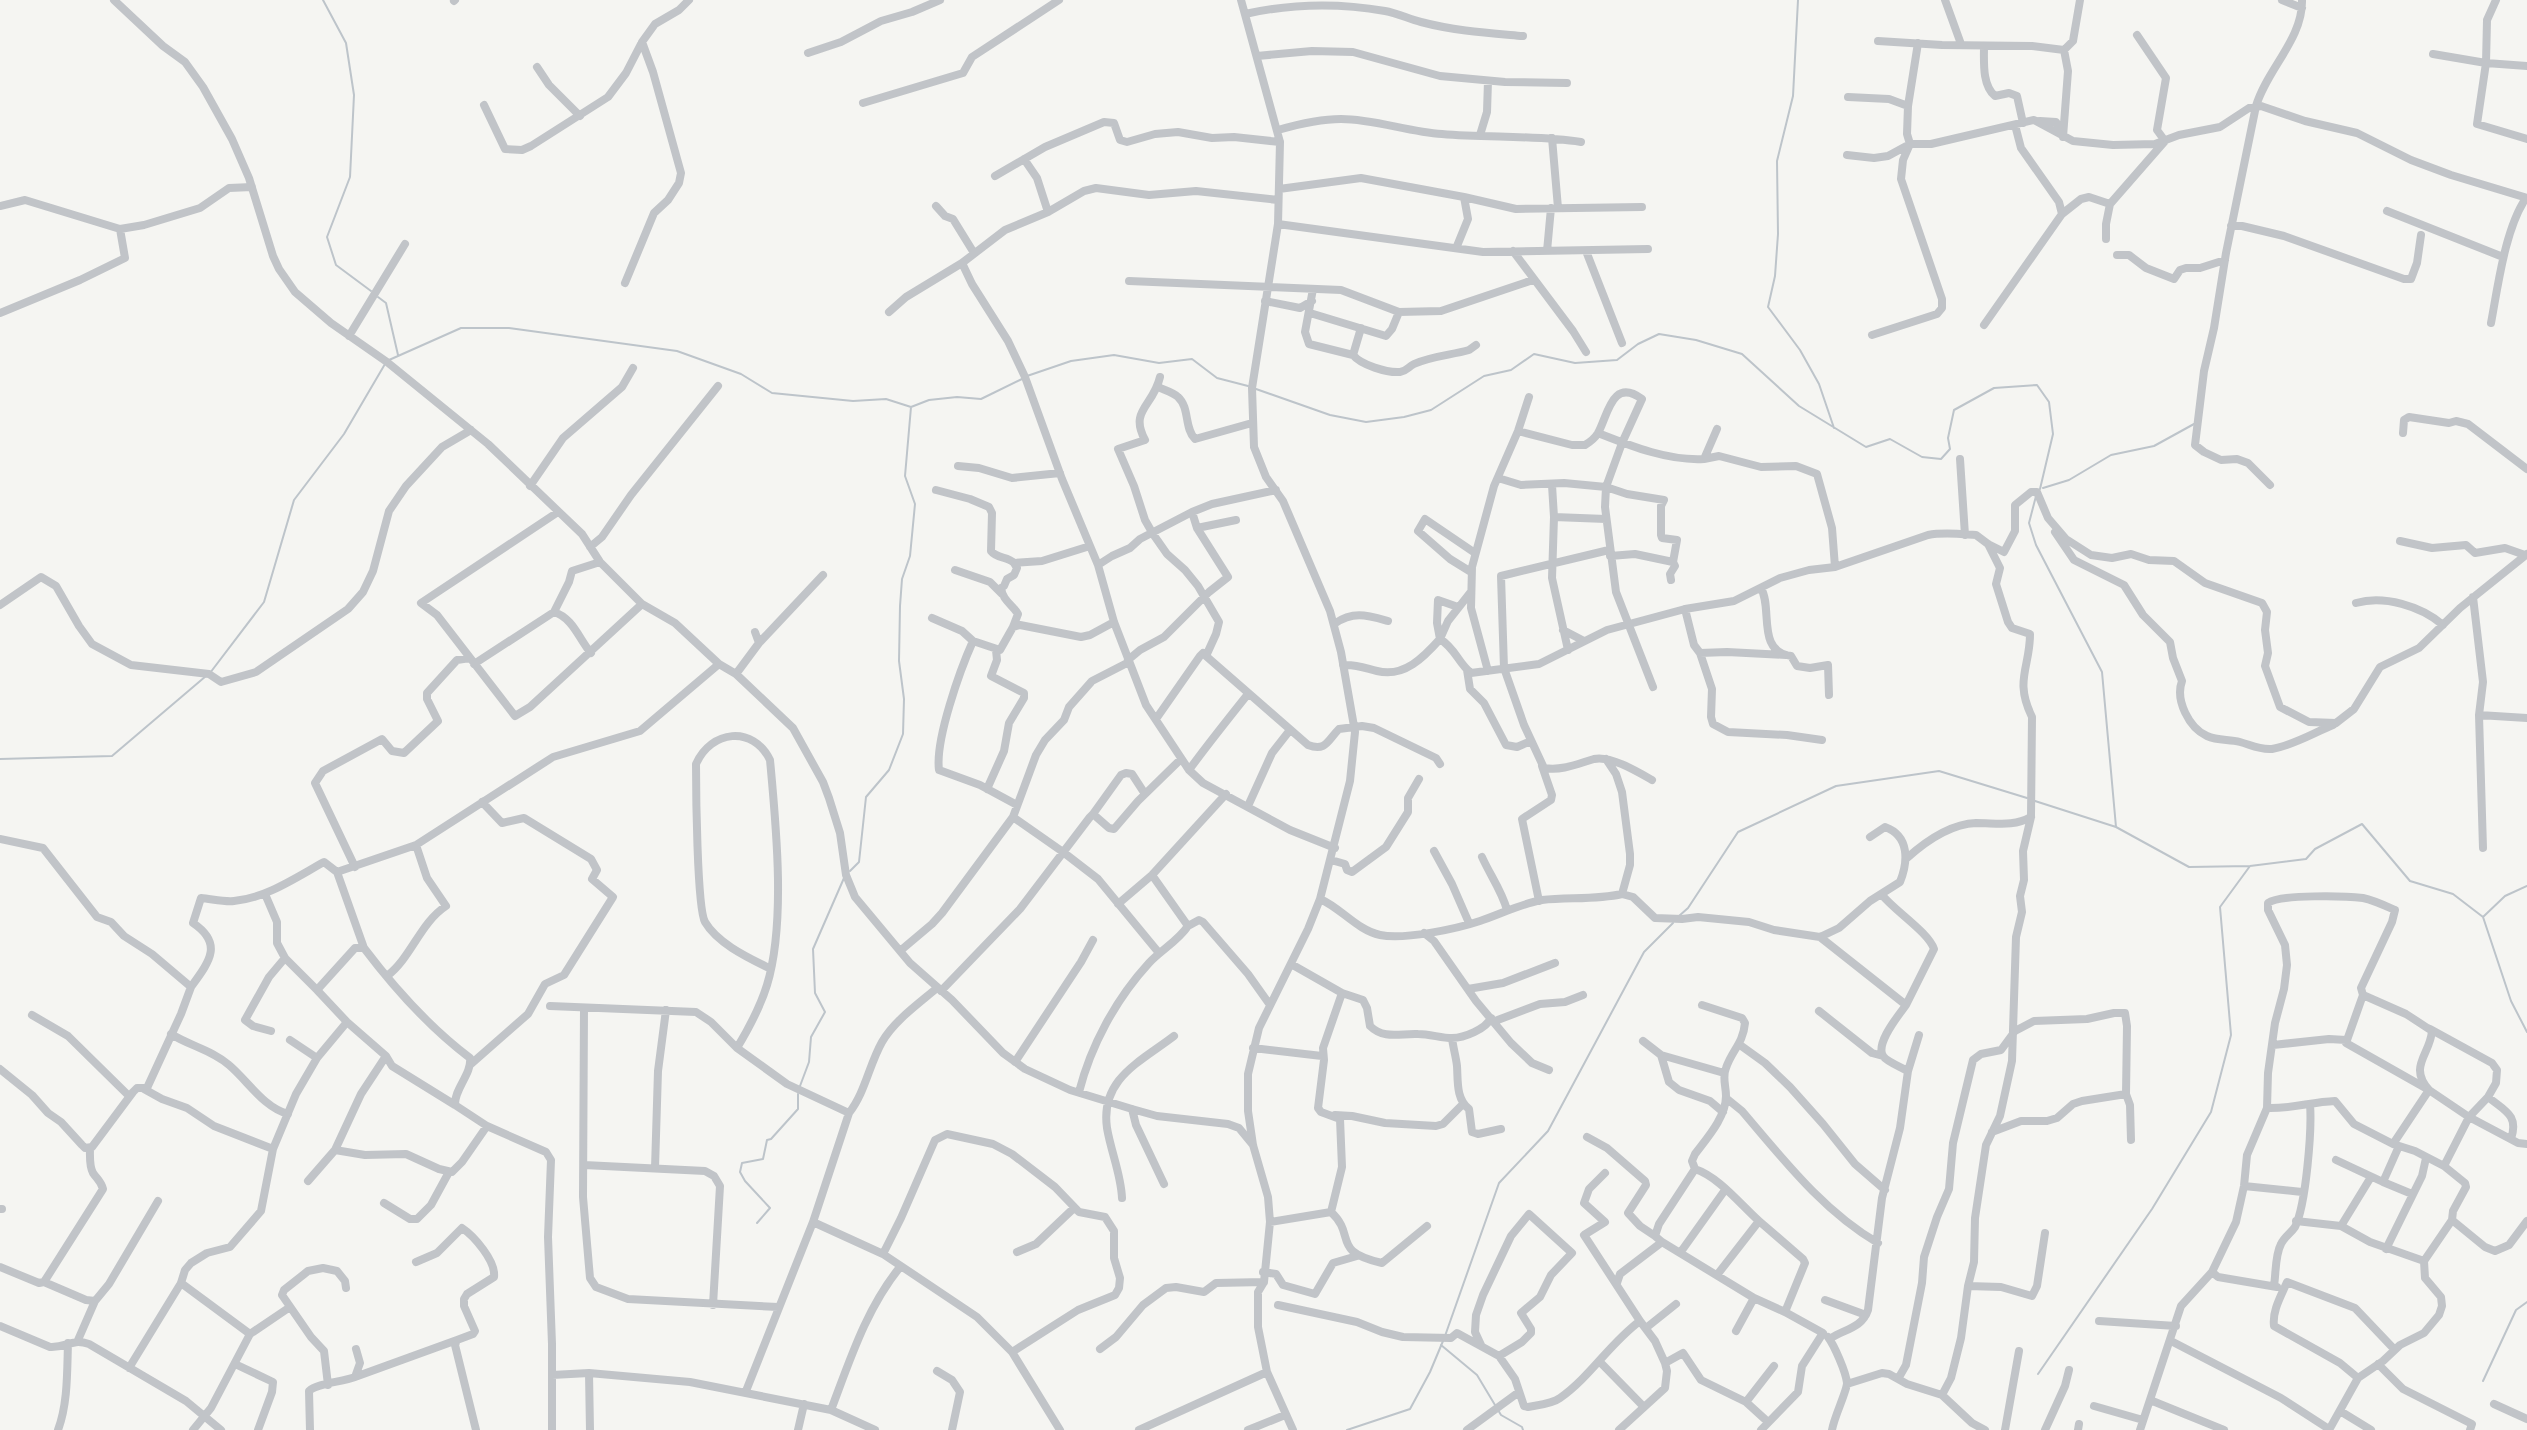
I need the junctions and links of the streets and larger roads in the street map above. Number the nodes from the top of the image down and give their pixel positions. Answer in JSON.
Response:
{"nodes":[{"id":1,"x":114,"y":0,"type":"edge"},
{"id":2,"x":689,"y":0,"type":"edge"},
{"id":3,"x":940,"y":0,"type":"edge"},
{"id":4,"x":1059,"y":0,"type":"edge"},
{"id":5,"x":1241,"y":0,"type":"edge"},
{"id":6,"x":1945,"y":0,"type":"edge"},
{"id":7,"x":2080,"y":0,"type":"edge"},
{"id":8,"x":2282,"y":0,"type":"edge"},
{"id":9,"x":2496,"y":0,"type":"edge"},
{"id":10,"x":2302,"y":4,"type":"edge"},
{"id":11,"x":1245,"y":13,"type":"junction"},
{"id":12,"x":2137,"y":35,"type":"dead end"},
{"id":13,"x":1523,"y":36,"type":"dead end"},
{"id":14,"x":1878,"y":41,"type":"dead end"},
{"id":15,"x":642,"y":42,"type":"junction"},
{"id":16,"x":1918,"y":43,"type":"junction"},
{"id":17,"x":1961,"y":44,"type":"junction"},
{"id":18,"x":1984,"y":46,"type":"junction"},
{"id":19,"x":2064,"y":50,"type":"junction"},
{"id":20,"x":808,"y":53,"type":"dead end"},
{"id":21,"x":2433,"y":54,"type":"dead end"},
{"id":22,"x":1257,"y":57,"type":"junction"},
{"id":23,"x":2486,"y":62,"type":"junction"},
{"id":24,"x":2527,"y":66,"type":"edge"},
{"id":25,"x":537,"y":67,"type":"dead end"},
{"id":26,"x":1488,"y":80,"type":"junction"},
{"id":27,"x":1567,"y":83,"type":"dead end"},
{"id":28,"x":1848,"y":97,"type":"dead end"},
{"id":29,"x":863,"y":103,"type":"dead end"},
{"id":30,"x":484,"y":105,"type":"dead end"},
{"id":31,"x":1908,"y":106,"type":"junction"},
{"id":32,"x":2256,"y":106,"type":"junction"},
{"id":33,"x":580,"y":116,"type":"junction"},
{"id":34,"x":2019,"y":124,"type":"junction"},
{"id":35,"x":1278,"y":130,"type":"junction"},
{"id":36,"x":2063,"y":134,"type":"junction"},
{"id":37,"x":1480,"y":135,"type":"junction"},
{"id":38,"x":1552,"y":138,"type":"junction"},
{"id":39,"x":2527,"y":139,"type":"edge"},
{"id":40,"x":2165,"y":141,"type":"junction"},
{"id":41,"x":1280,"y":142,"type":"junction"},
{"id":42,"x":1581,"y":142,"type":"dead end"},
{"id":43,"x":1910,"y":144,"type":"junction"},
{"id":44,"x":1847,"y":155,"type":"dead end"},
{"id":45,"x":1024,"y":159,"type":"junction"},
{"id":46,"x":995,"y":176,"type":"dead end"},
{"id":47,"x":252,"y":187,"type":"junction"},
{"id":48,"x":1279,"y":189,"type":"junction"},
{"id":49,"x":1464,"y":197,"type":"junction"},
{"id":50,"x":2526,"y":198,"type":"edge"},
{"id":51,"x":1279,"y":200,"type":"junction"},
{"id":52,"x":2110,"y":204,"type":"junction"},
{"id":53,"x":0,"y":206,"type":"edge"},
{"id":54,"x":936,"y":206,"type":"dead end"},
{"id":55,"x":1642,"y":207,"type":"dead end"},
{"id":56,"x":1555,"y":208,"type":"junction"},
{"id":57,"x":2387,"y":211,"type":"dead end"},
{"id":58,"x":1048,"y":212,"type":"junction"},
{"id":59,"x":2063,"y":214,"type":"junction"},
{"id":60,"x":1278,"y":224,"type":"junction"},
{"id":61,"x":2231,"y":226,"type":"junction"},
{"id":62,"x":120,"y":229,"type":"junction"},
{"id":63,"x":2421,"y":235,"type":"dead end"},
{"id":64,"x":2106,"y":239,"type":"dead end"},
{"id":65,"x":405,"y":244,"type":"dead end"},
{"id":66,"x":1457,"y":246,"type":"junction"},
{"id":67,"x":1647,"y":249,"type":"dead end"},
{"id":68,"x":1513,"y":251,"type":"junction"},
{"id":69,"x":1547,"y":251,"type":"junction"},
{"id":70,"x":1586,"y":251,"type":"junction"},
{"id":71,"x":974,"y":253,"type":"junction"},
{"id":72,"x":2117,"y":255,"type":"dead end"},
{"id":73,"x":2503,"y":257,"type":"junction"},
{"id":74,"x":2225,"y":260,"type":"junction"},
{"id":75,"x":962,"y":263,"type":"junction"},
{"id":76,"x":1533,"y":280,"type":"junction"},
{"id":77,"x":1129,"y":281,"type":"dead end"},
{"id":78,"x":625,"y":283,"type":"dead end"},
{"id":79,"x":1266,"y":288,"type":"junction"},
{"id":80,"x":1313,"y":289,"type":"junction"},
{"id":81,"x":1265,"y":301,"type":"junction"},
{"id":82,"x":1312,"y":301,"type":"junction"},
{"id":83,"x":888,"y":312,"type":"dead end"},
{"id":84,"x":1399,"y":312,"type":"junction"},
{"id":85,"x":0,"y":313,"type":"edge"},
{"id":86,"x":1310,"y":313,"type":"junction"},
{"id":87,"x":2491,"y":323,"type":"dead end"},
{"id":88,"x":1984,"y":325,"type":"dead end"},
{"id":89,"x":1361,"y":328,"type":"junction"},
{"id":90,"x":1872,"y":335,"type":"dead end"},
{"id":91,"x":349,"y":336,"type":"junction"},
{"id":92,"x":1622,"y":343,"type":"dead end"},
{"id":93,"x":1476,"y":345,"type":"dead end"},
{"id":94,"x":1586,"y":352,"type":"dead end"},
{"id":95,"x":1353,"y":355,"type":"junction"},
{"id":96,"x":633,"y":368,"type":"dead end"},
{"id":97,"x":1160,"y":377,"type":"dead end"},
{"id":98,"x":718,"y":386,"type":"dead end"},
{"id":99,"x":1158,"y":387,"type":"junction"},
{"id":100,"x":1529,"y":397,"type":"dead end"},
{"id":101,"x":1252,"y":424,"type":"junction"},
{"id":102,"x":1717,"y":429,"type":"dead end"},
{"id":103,"x":471,"y":430,"type":"junction"},
{"id":104,"x":1518,"y":431,"type":"junction"},
{"id":105,"x":1598,"y":433,"type":"junction"},
{"id":106,"x":2403,"y":433,"type":"dead end"},
{"id":107,"x":1622,"y":443,"type":"junction"},
{"id":108,"x":1704,"y":459,"type":"junction"},
{"id":109,"x":1960,"y":459,"type":"dead end"},
{"id":110,"x":958,"y":466,"type":"dead end"},
{"id":111,"x":2527,"y":469,"type":"edge"},
{"id":112,"x":1059,"y":472,"type":"junction"},
{"id":113,"x":1498,"y":478,"type":"junction"},
{"id":114,"x":1552,"y":485,"type":"junction"},
{"id":115,"x":2270,"y":485,"type":"dead end"},
{"id":116,"x":530,"y":486,"type":"junction"},
{"id":117,"x":1606,"y":487,"type":"junction"},
{"id":118,"x":936,"y":490,"type":"dead end"},
{"id":119,"x":1276,"y":490,"type":"junction"},
{"id":120,"x":558,"y":512,"type":"junction"},
{"id":121,"x":1192,"y":512,"type":"junction"},
{"id":122,"x":1554,"y":517,"type":"junction"},
{"id":123,"x":1606,"y":519,"type":"junction"},
{"id":124,"x":1236,"y":520,"type":"dead end"},
{"id":125,"x":2052,"y":523,"type":"junction"},
{"id":126,"x":1197,"y":528,"type":"junction"},
{"id":127,"x":1153,"y":534,"type":"junction"},
{"id":128,"x":1965,"y":535,"type":"junction"},
{"id":129,"x":2400,"y":541,"type":"dead end"},
{"id":130,"x":1988,"y":544,"type":"junction"},
{"id":131,"x":1090,"y":546,"type":"junction"},
{"id":132,"x":590,"y":547,"type":"junction"},
{"id":133,"x":1475,"y":553,"type":"junction"},
{"id":134,"x":1609,"y":553,"type":"junction"},
{"id":135,"x":2526,"y":555,"type":"edge"},
{"id":136,"x":600,"y":562,"type":"junction"},
{"id":137,"x":1673,"y":562,"type":"junction"},
{"id":138,"x":1014,"y":563,"type":"junction"},
{"id":139,"x":1098,"y":565,"type":"junction"},
{"id":140,"x":1552,"y":565,"type":"junction"},
{"id":141,"x":1835,"y":568,"type":"junction"},
{"id":142,"x":954,"y":570,"type":"dead end"},
{"id":143,"x":1471,"y":572,"type":"junction"},
{"id":144,"x":823,"y":575,"type":"dead end"},
{"id":145,"x":1671,"y":580,"type":"dead end"},
{"id":146,"x":1761,"y":588,"type":"junction"},
{"id":147,"x":1002,"y":594,"type":"junction"},
{"id":148,"x":1205,"y":596,"type":"junction"},
{"id":149,"x":2473,"y":597,"type":"junction"},
{"id":150,"x":1466,"y":601,"type":"junction"},
{"id":151,"x":2356,"y":603,"type":"dead end"},
{"id":152,"x":642,"y":604,"type":"junction"},
{"id":153,"x":0,"y":605,"type":"edge"},
{"id":154,"x":1685,"y":609,"type":"junction"},
{"id":155,"x":554,"y":612,"type":"junction"},
{"id":156,"x":932,"y":618,"type":"dead end"},
{"id":157,"x":1388,"y":621,"type":"dead end"},
{"id":158,"x":1114,"y":622,"type":"junction"},
{"id":159,"x":1629,"y":623,"type":"junction"},
{"id":160,"x":1334,"y":624,"type":"junction"},
{"id":161,"x":2443,"y":625,"type":"junction"},
{"id":162,"x":1013,"y":627,"type":"junction"},
{"id":163,"x":1563,"y":630,"type":"junction"},
{"id":164,"x":755,"y":632,"type":"dead end"},
{"id":165,"x":1440,"y":639,"type":"junction"},
{"id":166,"x":972,"y":641,"type":"junction"},
{"id":167,"x":1584,"y":641,"type":"junction"},
{"id":168,"x":759,"y":643,"type":"junction"},
{"id":169,"x":996,"y":650,"type":"junction"},
{"id":170,"x":1569,"y":650,"type":"junction"},
{"id":171,"x":591,"y":653,"type":"junction"},
{"id":172,"x":1700,"y":653,"type":"junction"},
{"id":173,"x":1786,"y":655,"type":"junction"},
{"id":174,"x":1206,"y":656,"type":"junction"},
{"id":175,"x":472,"y":661,"type":"junction"},
{"id":176,"x":1128,"y":661,"type":"junction"},
{"id":177,"x":719,"y":664,"type":"junction"},
{"id":178,"x":1343,"y":665,"type":"junction"},
{"id":179,"x":1504,"y":668,"type":"junction"},
{"id":180,"x":1466,"y":670,"type":"junction"},
{"id":181,"x":1488,"y":671,"type":"junction"},
{"id":182,"x":736,"y":674,"type":"junction"},
{"id":183,"x":1653,"y":687,"type":"dead end"},
{"id":184,"x":1248,"y":694,"type":"junction"},
{"id":185,"x":1829,"y":695,"type":"dead end"},
{"id":186,"x":2479,"y":715,"type":"junction"},
{"id":187,"x":2527,"y":718,"type":"edge"},
{"id":188,"x":1156,"y":719,"type":"junction"},
{"id":189,"x":2336,"y":723,"type":"junction"},
{"id":190,"x":1354,"y":727,"type":"junction"},
{"id":191,"x":1290,"y":730,"type":"junction"},
{"id":192,"x":1822,"y":740,"type":"dead end"},
{"id":193,"x":1531,"y":741,"type":"junction"},
{"id":194,"x":1181,"y":759,"type":"junction"},
{"id":195,"x":1606,"y":759,"type":"junction"},
{"id":196,"x":1440,"y":764,"type":"dead end"},
{"id":197,"x":1542,"y":765,"type":"junction"},
{"id":198,"x":1189,"y":770,"type":"junction"},
{"id":199,"x":1419,"y":779,"type":"dead end"},
{"id":200,"x":1651,"y":780,"type":"dead end"},
{"id":201,"x":987,"y":789,"type":"junction"},
{"id":202,"x":1145,"y":794,"type":"junction"},
{"id":203,"x":1226,"y":794,"type":"junction"},
{"id":204,"x":482,"y":802,"type":"junction"},
{"id":205,"x":1017,"y":805,"type":"junction"},
{"id":206,"x":1248,"y":806,"type":"junction"},
{"id":207,"x":1093,"y":814,"type":"junction"},
{"id":208,"x":1013,"y":817,"type":"junction"},
{"id":209,"x":2031,"y":817,"type":"junction"},
{"id":210,"x":1870,"y":837,"type":"dead end"},
{"id":211,"x":0,"y":839,"type":"edge"},
{"id":212,"x":416,"y":845,"type":"junction"},
{"id":213,"x":1335,"y":848,"type":"junction"},
{"id":214,"x":2483,"y":848,"type":"dead end"},
{"id":215,"x":1433,"y":850,"type":"dead end"},
{"id":216,"x":1063,"y":852,"type":"junction"},
{"id":217,"x":1482,"y":857,"type":"dead end"},
{"id":218,"x":1907,"y":858,"type":"junction"},
{"id":219,"x":1331,"y":860,"type":"junction"},
{"id":220,"x":355,"y":867,"type":"junction"},
{"id":221,"x":337,"y":872,"type":"junction"},
{"id":222,"x":1153,"y":875,"type":"junction"},
{"id":223,"x":265,"y":894,"type":"junction"},
{"id":224,"x":1622,"y":894,"type":"junction"},
{"id":225,"x":1882,"y":895,"type":"junction"},
{"id":226,"x":1320,"y":899,"type":"junction"},
{"id":227,"x":1539,"y":901,"type":"junction"},
{"id":228,"x":1118,"y":904,"type":"junction"},
{"id":229,"x":1507,"y":910,"type":"junction"},
{"id":230,"x":1469,"y":923,"type":"junction"},
{"id":231,"x":1188,"y":926,"type":"junction"},
{"id":232,"x":1424,"y":933,"type":"junction"},
{"id":233,"x":1820,"y":937,"type":"junction"},
{"id":234,"x":1093,"y":940,"type":"dead end"},
{"id":235,"x":364,"y":948,"type":"junction"},
{"id":236,"x":900,"y":951,"type":"junction"},
{"id":237,"x":1159,"y":953,"type":"junction"},
{"id":238,"x":285,"y":958,"type":"junction"},
{"id":239,"x":1555,"y":963,"type":"dead end"},
{"id":240,"x":1291,"y":964,"type":"junction"},
{"id":241,"x":771,"y":969,"type":"junction"},
{"id":242,"x":387,"y":976,"type":"junction"},
{"id":243,"x":191,"y":986,"type":"junction"},
{"id":244,"x":939,"y":989,"type":"junction"},
{"id":245,"x":1468,"y":989,"type":"junction"},
{"id":246,"x":317,"y":990,"type":"junction"},
{"id":247,"x":1342,"y":993,"type":"junction"},
{"id":248,"x":1583,"y":995,"type":"dead end"},
{"id":249,"x":2363,"y":995,"type":"junction"},
{"id":250,"x":1270,"y":1005,"type":"junction"},
{"id":251,"x":1702,"y":1005,"type":"dead end"},
{"id":252,"x":1906,"y":1005,"type":"junction"},
{"id":253,"x":550,"y":1006,"type":"dead end"},
{"id":254,"x":584,"y":1008,"type":"junction"},
{"id":255,"x":666,"y":1010,"type":"junction"},
{"id":256,"x":1819,"y":1012,"type":"dead end"},
{"id":257,"x":32,"y":1015,"type":"dead end"},
{"id":258,"x":1493,"y":1019,"type":"junction"},
{"id":259,"x":347,"y":1021,"type":"junction"},
{"id":260,"x":2430,"y":1028,"type":"junction"},
{"id":261,"x":271,"y":1031,"type":"dead end"},
{"id":262,"x":2015,"y":1031,"type":"junction"},
{"id":263,"x":171,"y":1034,"type":"junction"},
{"id":264,"x":1919,"y":1035,"type":"dead end"},
{"id":265,"x":1174,"y":1036,"type":"dead end"},
{"id":266,"x":1452,"y":1038,"type":"junction"},
{"id":267,"x":290,"y":1040,"type":"dead end"},
{"id":268,"x":2346,"y":1040,"type":"junction"},
{"id":269,"x":1643,"y":1041,"type":"dead end"},
{"id":270,"x":1740,"y":1045,"type":"junction"},
{"id":271,"x":2273,"y":1045,"type":"junction"},
{"id":272,"x":737,"y":1048,"type":"junction"},
{"id":273,"x":1252,"y":1048,"type":"junction"},
{"id":274,"x":1661,"y":1055,"type":"junction"},
{"id":275,"x":386,"y":1056,"type":"junction"},
{"id":276,"x":1322,"y":1056,"type":"junction"},
{"id":277,"x":1883,"y":1056,"type":"junction"},
{"id":278,"x":317,"y":1058,"type":"junction"},
{"id":279,"x":1015,"y":1062,"type":"junction"},
{"id":280,"x":471,"y":1064,"type":"junction"},
{"id":281,"x":0,"y":1069,"type":"edge"},
{"id":282,"x":1549,"y":1070,"type":"dead end"},
{"id":283,"x":1908,"y":1071,"type":"junction"},
{"id":284,"x":1724,"y":1073,"type":"junction"},
{"id":285,"x":144,"y":1089,"type":"junction"},
{"id":286,"x":2429,"y":1090,"type":"junction"},
{"id":287,"x":1079,"y":1092,"type":"junction"},
{"id":288,"x":2126,"y":1094,"type":"junction"},
{"id":289,"x":129,"y":1096,"type":"junction"},
{"id":290,"x":2488,"y":1097,"type":"junction"},
{"id":291,"x":1726,"y":1098,"type":"junction"},
{"id":292,"x":1107,"y":1100,"type":"junction"},
{"id":293,"x":1463,"y":1104,"type":"junction"},
{"id":294,"x":2310,"y":1104,"type":"junction"},
{"id":295,"x":455,"y":1105,"type":"junction"},
{"id":296,"x":2267,"y":1108,"type":"junction"},
{"id":297,"x":1132,"y":1110,"type":"junction"},
{"id":298,"x":1723,"y":1112,"type":"junction"},
{"id":299,"x":849,"y":1113,"type":"junction"},
{"id":300,"x":288,"y":1114,"type":"junction"},
{"id":301,"x":1335,"y":1115,"type":"junction"},
{"id":302,"x":2469,"y":1117,"type":"junction"},
{"id":303,"x":1249,"y":1119,"type":"junction"},
{"id":304,"x":487,"y":1126,"type":"junction"},
{"id":305,"x":1239,"y":1128,"type":"junction"},
{"id":306,"x":1501,"y":1129,"type":"dead end"},
{"id":307,"x":1992,"y":1132,"type":"junction"},
{"id":308,"x":1587,"y":1137,"type":"dead end"},
{"id":309,"x":2511,"y":1139,"type":"junction"},
{"id":310,"x":2131,"y":1140,"type":"dead end"},
{"id":311,"x":2527,"y":1144,"type":"edge"},
{"id":312,"x":1253,"y":1145,"type":"junction"},
{"id":313,"x":2396,"y":1145,"type":"junction"},
{"id":314,"x":90,"y":1148,"type":"junction"},
{"id":315,"x":273,"y":1149,"type":"junction"},
{"id":316,"x":335,"y":1150,"type":"junction"},
{"id":317,"x":2426,"y":1158,"type":"junction"},
{"id":318,"x":2336,"y":1160,"type":"dead end"},
{"id":319,"x":584,"y":1165,"type":"junction"},
{"id":320,"x":2444,"y":1166,"type":"junction"},
{"id":321,"x":655,"y":1168,"type":"junction"},
{"id":322,"x":1695,"y":1169,"type":"junction"},
{"id":323,"x":449,"y":1172,"type":"junction"},
{"id":324,"x":1605,"y":1172,"type":"dead end"},
{"id":325,"x":2371,"y":1177,"type":"junction"},
{"id":326,"x":308,"y":1181,"type":"dead end"},
{"id":327,"x":2383,"y":1182,"type":"junction"},
{"id":328,"x":1164,"y":1184,"type":"dead end"},
{"id":329,"x":2244,"y":1186,"type":"junction"},
{"id":330,"x":1885,"y":1190,"type":"junction"},
{"id":331,"x":1725,"y":1191,"type":"junction"},
{"id":332,"x":2302,"y":1192,"type":"junction"},
{"id":333,"x":2412,"y":1194,"type":"junction"},
{"id":334,"x":1122,"y":1198,"type":"dead end"},
{"id":335,"x":158,"y":1201,"type":"dead end"},
{"id":336,"x":384,"y":1203,"type":"dead end"},
{"id":337,"x":1074,"y":1208,"type":"junction"},
{"id":338,"x":1331,"y":1212,"type":"junction"},
{"id":339,"x":2452,"y":1220,"type":"junction"},
{"id":340,"x":1759,"y":1221,"type":"junction"},
{"id":341,"x":2296,"y":1221,"type":"junction"},
{"id":342,"x":2527,"y":1221,"type":"edge"},
{"id":343,"x":813,"y":1222,"type":"junction"},
{"id":344,"x":1270,"y":1222,"type":"junction"},
{"id":345,"x":1427,"y":1226,"type":"dead end"},
{"id":346,"x":2340,"y":1226,"type":"junction"},
{"id":347,"x":2045,"y":1233,"type":"dead end"},
{"id":348,"x":1658,"y":1239,"type":"junction"},
{"id":349,"x":1878,"y":1243,"type":"junction"},
{"id":350,"x":1348,"y":1249,"type":"junction"},
{"id":351,"x":2386,"y":1249,"type":"junction"},
{"id":352,"x":1017,"y":1252,"type":"dead end"},
{"id":353,"x":1680,"y":1253,"type":"junction"},
{"id":354,"x":883,"y":1254,"type":"junction"},
{"id":355,"x":1357,"y":1255,"type":"junction"},
{"id":356,"x":1345,"y":1259,"type":"junction"},
{"id":357,"x":2424,"y":1261,"type":"junction"},
{"id":358,"x":416,"y":1262,"type":"dead end"},
{"id":359,"x":0,"y":1267,"type":"edge"},
{"id":360,"x":900,"y":1267,"type":"junction"},
{"id":361,"x":1263,"y":1272,"type":"junction"},
{"id":362,"x":2212,"y":1272,"type":"junction"},
{"id":363,"x":1717,"y":1275,"type":"junction"},
{"id":364,"x":44,"y":1282,"type":"junction"},
{"id":365,"x":1264,"y":1282,"type":"junction"},
{"id":366,"x":181,"y":1283,"type":"junction"},
{"id":367,"x":1617,"y":1283,"type":"junction"},
{"id":368,"x":1968,"y":1286,"type":"junction"},
{"id":369,"x":2274,"y":1286,"type":"junction"},
{"id":370,"x":346,"y":1288,"type":"dead end"},
{"id":371,"x":2284,"y":1289,"type":"junction"},
{"id":372,"x":1754,"y":1298,"type":"junction"},
{"id":373,"x":1825,"y":1300,"type":"dead end"},
{"id":374,"x":95,"y":1301,"type":"junction"},
{"id":375,"x":1676,"y":1304,"type":"dead end"},
{"id":376,"x":713,"y":1305,"type":"junction"},
{"id":377,"x":1278,"y":1305,"type":"dead end"},
{"id":378,"x":290,"y":1307,"type":"junction"},
{"id":379,"x":778,"y":1307,"type":"junction"},
{"id":380,"x":1785,"y":1312,"type":"junction"},
{"id":381,"x":1866,"y":1315,"type":"junction"},
{"id":382,"x":2099,"y":1321,"type":"dead end"},
{"id":383,"x":1643,"y":1324,"type":"junction"},
{"id":384,"x":0,"y":1326,"type":"edge"},
{"id":385,"x":2176,"y":1326,"type":"junction"},
{"id":386,"x":1736,"y":1331,"type":"dead end"},
{"id":387,"x":250,"y":1334,"type":"junction"},
{"id":388,"x":1827,"y":1336,"type":"junction"},
{"id":389,"x":78,"y":1340,"type":"junction"},
{"id":390,"x":457,"y":1340,"type":"junction"},
{"id":391,"x":2171,"y":1341,"type":"junction"},
{"id":392,"x":68,"y":1343,"type":"junction"},
{"id":393,"x":1481,"y":1345,"type":"junction"},
{"id":394,"x":356,"y":1349,"type":"dead end"},
{"id":395,"x":1100,"y":1349,"type":"dead end"},
{"id":396,"x":2394,"y":1349,"type":"junction"},
{"id":397,"x":1012,"y":1352,"type":"junction"},
{"id":398,"x":2019,"y":1352,"type":"dead end"},
{"id":399,"x":1499,"y":1356,"type":"junction"},
{"id":400,"x":1600,"y":1362,"type":"junction"},
{"id":401,"x":1665,"y":1363,"type":"junction"},
{"id":402,"x":234,"y":1364,"type":"junction"},
{"id":403,"x":2378,"y":1364,"type":"junction"},
{"id":404,"x":1774,"y":1367,"type":"dead end"},
{"id":405,"x":129,"y":1368,"type":"junction"},
{"id":406,"x":2069,"y":1370,"type":"dead end"},
{"id":407,"x":936,"y":1371,"type":"dead end"},
{"id":408,"x":589,"y":1373,"type":"junction"},
{"id":409,"x":1267,"y":1373,"type":"junction"},
{"id":410,"x":552,"y":1375,"type":"junction"},
{"id":411,"x":355,"y":1377,"type":"junction"},
{"id":412,"x":2358,"y":1378,"type":"junction"},
{"id":413,"x":1898,"y":1379,"type":"junction"},
{"id":414,"x":1847,"y":1384,"type":"junction"},
{"id":415,"x":328,"y":1385,"type":"junction"},
{"id":416,"x":746,"y":1391,"type":"junction"},
{"id":417,"x":1519,"y":1392,"type":"junction"},
{"id":418,"x":1942,"y":1395,"type":"junction"},
{"id":419,"x":2150,"y":1400,"type":"junction"},
{"id":420,"x":1746,"y":1402,"type":"junction"},
{"id":421,"x":804,"y":1404,"type":"junction"},
{"id":422,"x":2494,"y":1404,"type":"dead end"},
{"id":423,"x":1643,"y":1406,"type":"junction"},
{"id":424,"x":2094,"y":1406,"type":"dead end"},
{"id":425,"x":831,"y":1410,"type":"junction"},
{"id":426,"x":2340,"y":1411,"type":"junction"},
{"id":427,"x":1285,"y":1415,"type":"junction"},
{"id":428,"x":204,"y":1416,"type":"junction"},
{"id":429,"x":2527,"y":1419,"type":"edge"},
{"id":430,"x":2143,"y":1420,"type":"junction"},
{"id":431,"x":1768,"y":1422,"type":"junction"},
{"id":432,"x":58,"y":1430,"type":"edge"},
{"id":433,"x":193,"y":1430,"type":"edge"},
{"id":434,"x":221,"y":1430,"type":"edge"},
{"id":435,"x":258,"y":1430,"type":"edge"},
{"id":436,"x":310,"y":1430,"type":"edge"},
{"id":437,"x":476,"y":1430,"type":"edge"},
{"id":438,"x":552,"y":1430,"type":"edge"},
{"id":439,"x":590,"y":1430,"type":"edge"},
{"id":440,"x":798,"y":1430,"type":"edge"},
{"id":441,"x":875,"y":1430,"type":"edge"},
{"id":442,"x":952,"y":1430,"type":"edge"},
{"id":443,"x":1060,"y":1430,"type":"edge"},
{"id":444,"x":1139,"y":1430,"type":"edge"},
{"id":445,"x":1248,"y":1430,"type":"edge"},
{"id":446,"x":1293,"y":1430,"type":"edge"},
{"id":447,"x":1467,"y":1430,"type":"edge"},
{"id":448,"x":1619,"y":1430,"type":"edge"},
{"id":449,"x":1761,"y":1430,"type":"edge"},
{"id":450,"x":1832,"y":1430,"type":"edge"},
{"id":451,"x":1985,"y":1430,"type":"edge"},
{"id":452,"x":2005,"y":1430,"type":"edge"},
{"id":453,"x":2045,"y":1430,"type":"edge"},
{"id":454,"x":2140,"y":1430,"type":"edge"},
{"id":455,"x":2224,"y":1430,"type":"edge"},
{"id":456,"x":2329,"y":1430,"type":"edge"},
{"id":457,"x":2371,"y":1430,"type":"edge"},
{"id":458,"x":2470,"y":1430,"type":"edge"}],
"edges":[{"from":1,"to":47,"type":"street"},
{"from":2,"to":15,"type":"street"},
{"from":3,"to":20,"type":"street"},
{"from":4,"to":29,"type":"street"},
{"from":5,"to":11,"type":"street"},
{"from":6,"to":17,"type":"street"},
{"from":7,"to":19,"type":"street"},
{"from":8,"to":10,"type":"street"},
{"from":9,"to":23,"type":"street"},
{"from":10,"to":32,"type":"street"},
{"from":11,"to":13,"type":"street"},
{"from":11,"to":22,"type":"street"},
{"from":12,"to":40,"type":"street"},
{"from":14,"to":16,"type":"street"},
{"from":15,"to":33,"type":"street"},
{"from":15,"to":78,"type":"street"},
{"from":16,"to":17,"type":"street"},
{"from":16,"to":31,"type":"street"},
{"from":17,"to":18,"type":"street"},
{"from":18,"to":19,"type":"street"},
{"from":18,"to":34,"type":"street"},
{"from":19,"to":36,"type":"street"},
{"from":21,"to":23,"type":"street"},
{"from":22,"to":26,"type":"street"},
{"from":22,"to":35,"type":"street"},
{"from":23,"to":24,"type":"street"},
{"from":23,"to":39,"type":"street"},
{"from":25,"to":33,"type":"street"},
{"from":26,"to":27,"type":"street"},
{"from":26,"to":37,"type":"street"},
{"from":28,"to":31,"type":"street"},
{"from":30,"to":33,"type":"street"},
{"from":31,"to":43,"type":"street"},
{"from":32,"to":40,"type":"street"},
{"from":32,"to":50,"type":"street"},
{"from":32,"to":61,"type":"street"},
{"from":34,"to":36,"type":"street"},
{"from":34,"to":43,"type":"street"},
{"from":34,"to":59,"type":"street"},
{"from":35,"to":37,"type":"street"},
{"from":35,"to":41,"type":"street"},
{"from":36,"to":40,"type":"street"},
{"from":37,"to":38,"type":"street"},
{"from":38,"to":42,"type":"street"},
{"from":38,"to":56,"type":"street"},
{"from":40,"to":52,"type":"street"},
{"from":41,"to":45,"type":"street"},
{"from":41,"to":48,"type":"street"},
{"from":43,"to":44,"type":"street"},
{"from":43,"to":90,"type":"street"},
{"from":45,"to":46,"type":"street"},
{"from":45,"to":58,"type":"street"},
{"from":47,"to":62,"type":"street"},
{"from":47,"to":91,"type":"street"},
{"from":48,"to":49,"type":"street"},
{"from":48,"to":51,"type":"street"},
{"from":49,"to":56,"type":"street"},
{"from":49,"to":66,"type":"street"},
{"from":50,"to":73,"type":"street"},
{"from":51,"to":58,"type":"street"},
{"from":51,"to":60,"type":"street"},
{"from":52,"to":59,"type":"street"},
{"from":52,"to":64,"type":"street"},
{"from":53,"to":62,"type":"street"},
{"from":54,"to":71,"type":"street"},
{"from":55,"to":56,"type":"street"},
{"from":56,"to":69,"type":"street"},
{"from":57,"to":73,"type":"street"},
{"from":58,"to":71,"type":"street"},
{"from":59,"to":88,"type":"street"},
{"from":60,"to":66,"type":"street"},
{"from":60,"to":79,"type":"street"},
{"from":61,"to":63,"type":"street"},
{"from":61,"to":74,"type":"street"},
{"from":62,"to":85,"type":"street"},
{"from":65,"to":91,"type":"street"},
{"from":66,"to":68,"type":"street"},
{"from":67,"to":70,"type":"street"},
{"from":68,"to":69,"type":"street"},
{"from":68,"to":76,"type":"street"},
{"from":69,"to":70,"type":"street"},
{"from":70,"to":92,"type":"street"},
{"from":71,"to":75,"type":"street"},
{"from":72,"to":74,"type":"street"},
{"from":73,"to":87,"type":"street"},
{"from":74,"to":115,"type":"street"},
{"from":75,"to":83,"type":"street"},
{"from":75,"to":112,"type":"street"},
{"from":76,"to":84,"type":"street"},
{"from":76,"to":94,"type":"street"},
{"from":77,"to":79,"type":"street"},
{"from":79,"to":80,"type":"street"},
{"from":79,"to":81,"type":"street"},
{"from":80,"to":82,"type":"street"},
{"from":80,"to":84,"type":"street"},
{"from":81,"to":82,"type":"street"},
{"from":81,"to":101,"type":"street"},
{"from":82,"to":86,"type":"street"},
{"from":84,"to":89,"type":"street"},
{"from":86,"to":89,"type":"street"},
{"from":86,"to":95,"type":"street"},
{"from":89,"to":95,"type":"street"},
{"from":91,"to":103,"type":"street"},
{"from":93,"to":95,"type":"street"},
{"from":96,"to":116,"type":"street"},
{"from":97,"to":99,"type":"street"},
{"from":98,"to":132,"type":"street"},
{"from":99,"to":101,"type":"street"},
{"from":99,"to":127,"type":"street"},
{"from":100,"to":104,"type":"street"},
{"from":101,"to":119,"type":"street"},
{"from":102,"to":108,"type":"street"},
{"from":103,"to":116,"type":"street"},
{"from":103,"to":153,"type":"street"},
{"from":104,"to":105,"type":"street"},
{"from":104,"to":113,"type":"street"},
{"from":105,"to":107,"type":"street"},
{"from":105,"to":107,"type":"street"},
{"from":106,"to":111,"type":"street"},
{"from":107,"to":108,"type":"street"},
{"from":107,"to":117,"type":"street"},
{"from":108,"to":141,"type":"street"},
{"from":109,"to":128,"type":"street"},
{"from":110,"to":112,"type":"street"},
{"from":112,"to":131,"type":"street"},
{"from":113,"to":114,"type":"street"},
{"from":113,"to":133,"type":"street"},
{"from":114,"to":117,"type":"street"},
{"from":114,"to":122,"type":"street"},
{"from":116,"to":120,"type":"street"},
{"from":117,"to":123,"type":"street"},
{"from":117,"to":137,"type":"street"},
{"from":118,"to":138,"type":"street"},
{"from":119,"to":121,"type":"street"},
{"from":119,"to":160,"type":"street"},
{"from":120,"to":132,"type":"street"},
{"from":120,"to":175,"type":"street"},
{"from":121,"to":126,"type":"street"},
{"from":121,"to":127,"type":"street"},
{"from":122,"to":123,"type":"street"},
{"from":122,"to":140,"type":"street"},
{"from":123,"to":134,"type":"street"},
{"from":124,"to":126,"type":"street"},
{"from":125,"to":130,"type":"street"},
{"from":125,"to":189,"type":"street"},
{"from":125,"to":189,"type":"street"},
{"from":126,"to":148,"type":"street"},
{"from":127,"to":139,"type":"street"},
{"from":127,"to":148,"type":"street"},
{"from":128,"to":130,"type":"street"},
{"from":128,"to":141,"type":"street"},
{"from":129,"to":135,"type":"street"},
{"from":130,"to":209,"type":"street"},
{"from":131,"to":138,"type":"street"},
{"from":131,"to":139,"type":"street"},
{"from":132,"to":136,"type":"street"},
{"from":133,"to":143,"type":"street"},
{"from":133,"to":143,"type":"street"},
{"from":134,"to":137,"type":"street"},
{"from":134,"to":140,"type":"street"},
{"from":134,"to":159,"type":"street"},
{"from":135,"to":149,"type":"street"},
{"from":136,"to":152,"type":"street"},
{"from":136,"to":155,"type":"street"},
{"from":137,"to":145,"type":"street"},
{"from":138,"to":147,"type":"street"},
{"from":139,"to":158,"type":"street"},
{"from":140,"to":163,"type":"street"},
{"from":140,"to":179,"type":"street"},
{"from":141,"to":146,"type":"street"},
{"from":142,"to":147,"type":"street"},
{"from":143,"to":150,"type":"street"},
{"from":144,"to":168,"type":"street"},
{"from":146,"to":154,"type":"street"},
{"from":146,"to":173,"type":"street"},
{"from":147,"to":162,"type":"street"},
{"from":148,"to":174,"type":"street"},
{"from":148,"to":176,"type":"street"},
{"from":149,"to":161,"type":"street"},
{"from":149,"to":186,"type":"street"},
{"from":150,"to":165,"type":"street"},
{"from":150,"to":165,"type":"street"},
{"from":150,"to":181,"type":"street"},
{"from":151,"to":161,"type":"street"},
{"from":152,"to":171,"type":"street"},
{"from":152,"to":177,"type":"street"},
{"from":154,"to":159,"type":"street"},
{"from":154,"to":172,"type":"street"},
{"from":155,"to":171,"type":"street"},
{"from":155,"to":175,"type":"street"},
{"from":156,"to":166,"type":"street"},
{"from":157,"to":160,"type":"street"},
{"from":158,"to":162,"type":"street"},
{"from":158,"to":176,"type":"street"},
{"from":159,"to":167,"type":"street"},
{"from":159,"to":183,"type":"street"},
{"from":160,"to":178,"type":"street"},
{"from":161,"to":189,"type":"street"},
{"from":162,"to":169,"type":"street"},
{"from":163,"to":167,"type":"street"},
{"from":163,"to":170,"type":"street"},
{"from":164,"to":168,"type":"street"},
{"from":165,"to":178,"type":"street"},
{"from":165,"to":180,"type":"street"},
{"from":166,"to":169,"type":"street"},
{"from":166,"to":201,"type":"street"},
{"from":167,"to":170,"type":"street"},
{"from":168,"to":182,"type":"street"},
{"from":169,"to":201,"type":"street"},
{"from":170,"to":179,"type":"street"},
{"from":171,"to":175,"type":"street"},
{"from":172,"to":173,"type":"street"},
{"from":172,"to":192,"type":"street"},
{"from":173,"to":185,"type":"street"},
{"from":174,"to":184,"type":"street"},
{"from":174,"to":188,"type":"street"},
{"from":175,"to":220,"type":"street"},
{"from":176,"to":188,"type":"street"},
{"from":176,"to":205,"type":"street"},
{"from":177,"to":182,"type":"street"},
{"from":177,"to":204,"type":"street"},
{"from":178,"to":190,"type":"street"},
{"from":179,"to":181,"type":"street"},
{"from":179,"to":193,"type":"street"},
{"from":180,"to":181,"type":"street"},
{"from":180,"to":193,"type":"street"},
{"from":182,"to":236,"type":"street"},
{"from":184,"to":191,"type":"street"},
{"from":184,"to":198,"type":"street"},
{"from":186,"to":187,"type":"street"},
{"from":186,"to":214,"type":"street"},
{"from":188,"to":194,"type":"street"},
{"from":190,"to":191,"type":"street"},
{"from":190,"to":196,"type":"street"},
{"from":190,"to":213,"type":"street"},
{"from":191,"to":206,"type":"street"},
{"from":193,"to":197,"type":"street"},
{"from":194,"to":198,"type":"street"},
{"from":194,"to":202,"type":"street"},
{"from":195,"to":197,"type":"street"},
{"from":195,"to":200,"type":"street"},
{"from":195,"to":224,"type":"street"},
{"from":197,"to":227,"type":"street"},
{"from":198,"to":203,"type":"street"},
{"from":199,"to":219,"type":"street"},
{"from":201,"to":205,"type":"street"},
{"from":202,"to":207,"type":"street"},
{"from":202,"to":207,"type":"street"},
{"from":203,"to":206,"type":"street"},
{"from":203,"to":222,"type":"street"},
{"from":204,"to":212,"type":"street"},
{"from":204,"to":280,"type":"street"},
{"from":205,"to":208,"type":"street"},
{"from":206,"to":213,"type":"street"},
{"from":207,"to":216,"type":"street"},
{"from":208,"to":216,"type":"street"},
{"from":208,"to":236,"type":"street"},
{"from":209,"to":218,"type":"street"},
{"from":209,"to":262,"type":"street"},
{"from":210,"to":218,"type":"street"},
{"from":211,"to":243,"type":"street"},
{"from":212,"to":220,"type":"street"},
{"from":212,"to":242,"type":"street"},
{"from":213,"to":219,"type":"street"},
{"from":215,"to":230,"type":"street"},
{"from":216,"to":228,"type":"street"},
{"from":216,"to":244,"type":"street"},
{"from":217,"to":229,"type":"street"},
{"from":218,"to":225,"type":"street"},
{"from":219,"to":226,"type":"street"},
{"from":220,"to":221,"type":"street"},
{"from":221,"to":223,"type":"street"},
{"from":221,"to":235,"type":"street"},
{"from":222,"to":228,"type":"street"},
{"from":222,"to":231,"type":"street"},
{"from":223,"to":238,"type":"street"},
{"from":223,"to":243,"type":"street"},
{"from":224,"to":227,"type":"street"},
{"from":224,"to":233,"type":"street"},
{"from":225,"to":233,"type":"street"},
{"from":225,"to":252,"type":"street"},
{"from":226,"to":232,"type":"street"},
{"from":226,"to":240,"type":"street"},
{"from":227,"to":229,"type":"street"},
{"from":228,"to":237,"type":"street"},
{"from":229,"to":230,"type":"street"},
{"from":230,"to":232,"type":"street"},
{"from":231,"to":237,"type":"street"},
{"from":231,"to":250,"type":"street"},
{"from":232,"to":245,"type":"street"},
{"from":233,"to":252,"type":"street"},
{"from":234,"to":279,"type":"street"},
{"from":235,"to":242,"type":"street"},
{"from":235,"to":246,"type":"street"},
{"from":236,"to":244,"type":"street"},
{"from":237,"to":287,"type":"street"},
{"from":238,"to":246,"type":"street"},
{"from":238,"to":261,"type":"street"},
{"from":239,"to":245,"type":"street"},
{"from":240,"to":247,"type":"street"},
{"from":240,"to":250,"type":"street"},
{"from":241,"to":241,"type":"street"},
{"from":241,"to":272,"type":"street"},
{"from":242,"to":280,"type":"street"},
{"from":243,"to":263,"type":"street"},
{"from":244,"to":279,"type":"street"},
{"from":244,"to":299,"type":"street"},
{"from":245,"to":258,"type":"street"},
{"from":246,"to":259,"type":"street"},
{"from":247,"to":266,"type":"street"},
{"from":247,"to":276,"type":"street"},
{"from":248,"to":258,"type":"street"},
{"from":249,"to":260,"type":"street"},
{"from":249,"to":268,"type":"street"},
{"from":249,"to":271,"type":"street"},
{"from":250,"to":273,"type":"street"},
{"from":251,"to":270,"type":"street"},
{"from":252,"to":277,"type":"street"},
{"from":253,"to":254,"type":"street"},
{"from":254,"to":255,"type":"street"},
{"from":254,"to":319,"type":"street"},
{"from":255,"to":272,"type":"street"},
{"from":255,"to":321,"type":"street"},
{"from":256,"to":277,"type":"street"},
{"from":257,"to":289,"type":"street"},
{"from":258,"to":266,"type":"street"},
{"from":258,"to":282,"type":"street"},
{"from":259,"to":275,"type":"street"},
{"from":259,"to":278,"type":"street"},
{"from":260,"to":286,"type":"street"},
{"from":260,"to":290,"type":"street"},
{"from":262,"to":288,"type":"street"},
{"from":262,"to":307,"type":"street"},
{"from":262,"to":413,"type":"street"},
{"from":263,"to":285,"type":"street"},
{"from":263,"to":300,"type":"street"},
{"from":264,"to":283,"type":"street"},
{"from":265,"to":292,"type":"street"},
{"from":266,"to":293,"type":"street"},
{"from":267,"to":278,"type":"street"},
{"from":268,"to":271,"type":"street"},
{"from":268,"to":286,"type":"street"},
{"from":269,"to":274,"type":"street"},
{"from":270,"to":284,"type":"street"},
{"from":270,"to":330,"type":"street"},
{"from":271,"to":296,"type":"street"},
{"from":272,"to":299,"type":"street"},
{"from":273,"to":276,"type":"street"},
{"from":273,"to":303,"type":"street"},
{"from":274,"to":284,"type":"street"},
{"from":274,"to":298,"type":"street"},
{"from":275,"to":295,"type":"street"},
{"from":275,"to":316,"type":"street"},
{"from":276,"to":301,"type":"street"},
{"from":277,"to":283,"type":"street"},
{"from":278,"to":300,"type":"street"},
{"from":279,"to":287,"type":"street"},
{"from":280,"to":295,"type":"street"},
{"from":281,"to":314,"type":"street"},
{"from":283,"to":330,"type":"street"},
{"from":284,"to":291,"type":"street"},
{"from":285,"to":289,"type":"street"},
{"from":285,"to":315,"type":"street"},
{"from":286,"to":302,"type":"street"},
{"from":286,"to":313,"type":"street"},
{"from":287,"to":292,"type":"street"},
{"from":288,"to":307,"type":"street"},
{"from":288,"to":310,"type":"street"},
{"from":289,"to":314,"type":"street"},
{"from":290,"to":302,"type":"street"},
{"from":290,"to":309,"type":"street"},
{"from":291,"to":298,"type":"street"},
{"from":291,"to":349,"type":"street"},
{"from":292,"to":297,"type":"street"},
{"from":292,"to":334,"type":"street"},
{"from":293,"to":301,"type":"street"},
{"from":293,"to":306,"type":"street"},
{"from":294,"to":296,"type":"street"},
{"from":294,"to":313,"type":"street"},
{"from":294,"to":332,"type":"street"},
{"from":295,"to":304,"type":"street"},
{"from":296,"to":329,"type":"street"},
{"from":297,"to":305,"type":"street"},
{"from":297,"to":328,"type":"street"},
{"from":298,"to":322,"type":"street"},
{"from":299,"to":343,"type":"street"},
{"from":300,"to":315,"type":"street"},
{"from":301,"to":338,"type":"street"},
{"from":302,"to":309,"type":"street"},
{"from":302,"to":320,"type":"street"},
{"from":303,"to":305,"type":"street"},
{"from":303,"to":312,"type":"street"},
{"from":304,"to":323,"type":"street"},
{"from":304,"to":410,"type":"street"},
{"from":305,"to":312,"type":"street"},
{"from":307,"to":368,"type":"street"},
{"from":308,"to":348,"type":"street"},
{"from":309,"to":311,"type":"street"},
{"from":312,"to":344,"type":"street"},
{"from":313,"to":317,"type":"street"},
{"from":313,"to":327,"type":"street"},
{"from":314,"to":364,"type":"street"},
{"from":315,"to":366,"type":"street"},
{"from":316,"to":323,"type":"street"},
{"from":316,"to":326,"type":"street"},
{"from":317,"to":320,"type":"street"},
{"from":317,"to":333,"type":"street"},
{"from":318,"to":325,"type":"street"},
{"from":319,"to":321,"type":"street"},
{"from":319,"to":376,"type":"street"},
{"from":320,"to":339,"type":"street"},
{"from":321,"to":376,"type":"street"},
{"from":322,"to":331,"type":"street"},
{"from":322,"to":348,"type":"street"},
{"from":323,"to":336,"type":"street"},
{"from":324,"to":367,"type":"street"},
{"from":325,"to":327,"type":"street"},
{"from":325,"to":346,"type":"street"},
{"from":327,"to":333,"type":"street"},
{"from":329,"to":332,"type":"street"},
{"from":329,"to":362,"type":"street"},
{"from":330,"to":349,"type":"street"},
{"from":331,"to":340,"type":"street"},
{"from":331,"to":353,"type":"street"},
{"from":332,"to":341,"type":"street"},
{"from":333,"to":351,"type":"street"},
{"from":335,"to":374,"type":"street"},
{"from":337,"to":352,"type":"street"},
{"from":337,"to":354,"type":"street"},
{"from":337,"to":397,"type":"street"},
{"from":338,"to":344,"type":"street"},
{"from":338,"to":350,"type":"street"},
{"from":339,"to":342,"type":"street"},
{"from":339,"to":357,"type":"street"},
{"from":340,"to":363,"type":"street"},
{"from":340,"to":380,"type":"street"},
{"from":341,"to":346,"type":"street"},
{"from":341,"to":369,"type":"street"},
{"from":343,"to":354,"type":"street"},
{"from":343,"to":379,"type":"street"},
{"from":344,"to":361,"type":"street"},
{"from":345,"to":355,"type":"street"},
{"from":346,"to":351,"type":"street"},
{"from":347,"to":368,"type":"street"},
{"from":348,"to":353,"type":"street"},
{"from":348,"to":367,"type":"street"},
{"from":349,"to":381,"type":"street"},
{"from":350,"to":355,"type":"street"},
{"from":350,"to":356,"type":"street"},
{"from":351,"to":357,"type":"street"},
{"from":353,"to":363,"type":"street"},
{"from":354,"to":360,"type":"street"},
{"from":355,"to":356,"type":"street"},
{"from":356,"to":361,"type":"street"},
{"from":357,"to":396,"type":"street"},
{"from":358,"to":390,"type":"street"},
{"from":359,"to":364,"type":"street"},
{"from":360,"to":397,"type":"street"},
{"from":360,"to":425,"type":"street"},
{"from":361,"to":365,"type":"street"},
{"from":362,"to":369,"type":"street"},
{"from":362,"to":385,"type":"street"},
{"from":363,"to":372,"type":"street"},
{"from":364,"to":374,"type":"street"},
{"from":365,"to":395,"type":"street"},
{"from":365,"to":409,"type":"street"},
{"from":366,"to":387,"type":"street"},
{"from":366,"to":405,"type":"street"},
{"from":367,"to":383,"type":"street"},
{"from":368,"to":418,"type":"street"},
{"from":369,"to":371,"type":"street"},
{"from":370,"to":378,"type":"street"},
{"from":371,"to":396,"type":"street"},
{"from":371,"to":412,"type":"street"},
{"from":372,"to":380,"type":"street"},
{"from":372,"to":386,"type":"street"},
{"from":373,"to":381,"type":"street"},
{"from":374,"to":389,"type":"street"},
{"from":375,"to":383,"type":"street"},
{"from":376,"to":379,"type":"street"},
{"from":377,"to":393,"type":"street"},
{"from":378,"to":387,"type":"street"},
{"from":378,"to":415,"type":"street"},
{"from":379,"to":416,"type":"street"},
{"from":380,"to":388,"type":"street"},
{"from":381,"to":388,"type":"street"},
{"from":382,"to":385,"type":"street"},
{"from":383,"to":400,"type":"street"},
{"from":383,"to":401,"type":"street"},
{"from":384,"to":392,"type":"street"},
{"from":385,"to":391,"type":"street"},
{"from":387,"to":402,"type":"street"},
{"from":388,"to":414,"type":"street"},
{"from":388,"to":431,"type":"street"},
{"from":389,"to":392,"type":"street"},
{"from":389,"to":405,"type":"street"},
{"from":390,"to":411,"type":"street"},
{"from":390,"to":437,"type":"street"},
{"from":391,"to":419,"type":"street"},
{"from":391,"to":456,"type":"street"},
{"from":392,"to":432,"type":"street"},
{"from":393,"to":399,"type":"street"},
{"from":393,"to":399,"type":"street"},
{"from":394,"to":411,"type":"street"},
{"from":396,"to":403,"type":"street"},
{"from":397,"to":443,"type":"street"},
{"from":398,"to":452,"type":"street"},
{"from":399,"to":417,"type":"street"},
{"from":400,"to":417,"type":"street"},
{"from":400,"to":423,"type":"street"},
{"from":401,"to":420,"type":"street"},
{"from":401,"to":423,"type":"street"},
{"from":402,"to":428,"type":"street"},
{"from":402,"to":435,"type":"street"},
{"from":403,"to":412,"type":"street"},
{"from":403,"to":458,"type":"street"},
{"from":404,"to":420,"type":"street"},
{"from":405,"to":428,"type":"street"},
{"from":406,"to":453,"type":"street"},
{"from":407,"to":442,"type":"street"},
{"from":408,"to":410,"type":"street"},
{"from":408,"to":416,"type":"street"},
{"from":408,"to":439,"type":"street"},
{"from":409,"to":427,"type":"street"},
{"from":409,"to":444,"type":"street"},
{"from":410,"to":438,"type":"street"},
{"from":411,"to":415,"type":"street"},
{"from":412,"to":426,"type":"street"},
{"from":413,"to":414,"type":"street"},
{"from":413,"to":418,"type":"street"},
{"from":414,"to":450,"type":"street"},
{"from":415,"to":436,"type":"street"},
{"from":416,"to":421,"type":"street"},
{"from":417,"to":447,"type":"street"},
{"from":418,"to":451,"type":"street"},
{"from":419,"to":430,"type":"street"},
{"from":419,"to":455,"type":"street"},
{"from":420,"to":431,"type":"street"},
{"from":421,"to":425,"type":"street"},
{"from":421,"to":440,"type":"street"},
{"from":422,"to":429,"type":"street"},
{"from":423,"to":448,"type":"street"},
{"from":424,"to":430,"type":"street"},
{"from":425,"to":441,"type":"street"},
{"from":426,"to":456,"type":"street"},
{"from":426,"to":457,"type":"street"},
{"from":427,"to":445,"type":"street"},
{"from":427,"to":446,"type":"street"},
{"from":428,"to":433,"type":"street"},
{"from":428,"to":434,"type":"street"},
{"from":430,"to":454,"type":"street"},
{"from":431,"to":449,"type":"street"}]}
